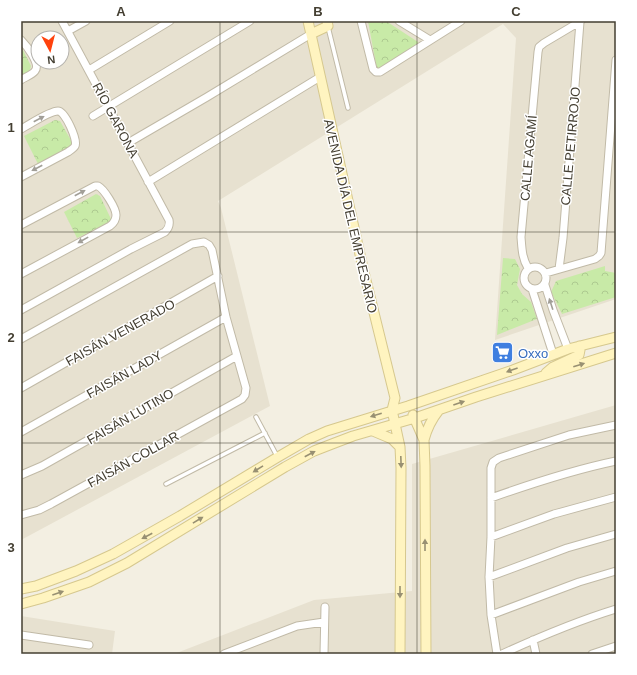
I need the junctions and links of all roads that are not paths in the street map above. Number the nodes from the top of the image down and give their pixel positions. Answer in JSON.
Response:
{"nodes":[{"id":1,"x":62,"y":21,"type":"edge"},
{"id":2,"x":86,"y":21,"type":"edge"},
{"id":3,"x":170,"y":21,"type":"edge"},
{"id":4,"x":250,"y":21,"type":"edge"},
{"id":5,"x":308,"y":21,"type":"edge"},
{"id":6,"x":361,"y":21,"type":"edge"},
{"id":7,"x":399,"y":21,"type":"edge"},
{"id":8,"x":461,"y":21,"type":"edge"},
{"id":9,"x":580,"y":21,"type":"edge"},
{"id":10,"x":328,"y":23,"type":"edge"},
{"id":11,"x":67,"y":30,"type":"edge"},
{"id":12,"x":70,"y":30,"type":"edge"},
{"id":13,"x":311,"y":34,"type":"junction"},
{"id":14,"x":70,"y":35,"type":"edge"},
{"id":15,"x":21,"y":40,"type":"edge"},
{"id":16,"x":430,"y":40,"type":"junction"},
{"id":17,"x":616,"y":60,"type":"edge"},
{"id":18,"x":89,"y":70,"type":"junction"},
{"id":19,"x":320,"y":77,"type":"junction"},
{"id":20,"x":21,"y":80,"type":"edge"},
{"id":21,"x":109,"y":107,"type":"junction"},
{"id":22,"x":348,"y":108,"type":"dead end"},
{"id":23,"x":93,"y":116,"type":"dead end"},
{"id":24,"x":21,"y":129,"type":"edge"},
{"id":25,"x":128,"y":143,"type":"junction"},
{"id":26,"x":21,"y":177,"type":"edge"},
{"id":27,"x":148,"y":182,"type":"junction"},
{"id":28,"x":21,"y":224,"type":"edge"},
{"id":29,"x":528,"y":268,"type":"junction"},
{"id":30,"x":560,"y":269,"type":"junction"},
{"id":31,"x":546,"y":273,"type":"junction"},
{"id":32,"x":21,"y":274,"type":"edge"},
{"id":33,"x":218,"y":276,"type":"junction"},
{"id":34,"x":544,"y":285,"type":"junction"},
{"id":35,"x":532,"y":289,"type":"junction"},
{"id":36,"x":21,"y":310,"type":"edge"},
{"id":37,"x":226,"y":317,"type":"junction"},
{"id":38,"x":559,"y":328,"type":"junction"},
{"id":39,"x":546,"y":332,"type":"junction"},
{"id":40,"x":616,"y":337,"type":"edge"},
{"id":41,"x":21,"y":339,"type":"edge"},
{"id":42,"x":580,"y":346,"type":"junction"},
{"id":43,"x":568,"y":349,"type":"junction"},
{"id":44,"x":616,"y":353,"type":"edge"},
{"id":45,"x":553,"y":354,"type":"junction"},
{"id":46,"x":237,"y":356,"type":"junction"},
{"id":47,"x":542,"y":377,"type":"junction"},
{"id":48,"x":21,"y":388,"type":"edge"},
{"id":49,"x":395,"y":398,"type":"junction"},
{"id":50,"x":408,"y":406,"type":"junction"},
{"id":51,"x":392,"y":410,"type":"junction"},
{"id":52,"x":439,"y":410,"type":"junction"},
{"id":53,"x":256,"y":417,"type":"dead end"},
{"id":54,"x":415,"y":418,"type":"junction"},
{"id":55,"x":395,"y":424,"type":"junction"},
{"id":56,"x":616,"y":425,"type":"edge"},
{"id":57,"x":373,"y":430,"type":"junction"},
{"id":58,"x":21,"y":432,"type":"edge"},
{"id":59,"x":265,"y":433,"type":"junction"},
{"id":60,"x":424,"y":440,"type":"junction"},
{"id":61,"x":400,"y":447,"type":"junction"},
{"id":62,"x":278,"y":457,"type":"junction"},
{"id":63,"x":616,"y":461,"type":"edge"},
{"id":64,"x":21,"y":475,"type":"edge"},
{"id":65,"x":166,"y":484,"type":"dead end"},
{"id":66,"x":616,"y":497,"type":"edge"},
{"id":67,"x":491,"y":498,"type":"junction"},
{"id":68,"x":21,"y":515,"type":"edge"},
{"id":69,"x":180,"y":516,"type":"junction"},
{"id":70,"x":178,"y":532,"type":"junction"},
{"id":71,"x":616,"y":534,"type":"edge"},
{"id":72,"x":491,"y":537,"type":"junction"},
{"id":73,"x":616,"y":570,"type":"edge"},
{"id":74,"x":489,"y":577,"type":"junction"},
{"id":75,"x":21,"y":589,"type":"edge"},
{"id":76,"x":21,"y":604,"type":"edge"},
{"id":77,"x":325,"y":607,"type":"dead end"},
{"id":78,"x":616,"y":609,"type":"edge"},
{"id":79,"x":491,"y":615,"type":"junction"},
{"id":80,"x":324,"y":622,"type":"junction"},
{"id":81,"x":21,"y":635,"type":"edge"},
{"id":82,"x":533,"y":640,"type":"junction"},
{"id":83,"x":89,"y":645,"type":"dead end"},
{"id":84,"x":616,"y":646,"type":"edge"},
{"id":85,"x":224,"y":654,"type":"edge"},
{"id":86,"x":324,"y":654,"type":"edge"},
{"id":87,"x":400,"y":654,"type":"edge"},
{"id":88,"x":426,"y":654,"type":"edge"},
{"id":89,"x":497,"y":654,"type":"edge"},
{"id":90,"x":502,"y":654,"type":"edge"},
{"id":91,"x":536,"y":654,"type":"edge"},
{"id":92,"x":592,"y":654,"type":"edge"}],
"edges":[{"from":1,"to":11,"type":"street","name":"RÍO GARONA"},
{"from":2,"to":12,"type":"street"},
{"from":3,"to":18,"type":"street"},
{"from":4,"to":21,"type":"street"},
{"from":5,"to":13,"type":"street","name":"AVENIDA DÍA DEL EMPRESARIO"},
{"from":6,"to":16,"type":"street"},
{"from":7,"to":16,"type":"street"},
{"from":8,"to":16,"type":"street"},
{"from":9,"to":29,"type":"street","name":"CALLE AGAMÍ"},
{"from":9,"to":30,"type":"street","name":"CALLE PETIRROJO"},
{"from":10,"to":13,"type":"street"},
{"from":10,"to":22,"type":"lane"},
{"from":13,"to":19,"type":"street","name":"AVENIDA DÍA DEL EMPRESARIO"},
{"from":13,"to":25,"type":"street"},
{"from":14,"to":18,"type":"street","name":"RÍO GARONA"},
{"from":15,"to":20,"type":"street"},
{"from":17,"to":30,"type":"street"},
{"from":18,"to":21,"type":"street","name":"RÍO GARONA"},
{"from":19,"to":27,"type":"street"},
{"from":19,"to":49,"type":"street","name":"AVENIDA DÍA DEL EMPRESARIO"},
{"from":21,"to":23,"type":"street"},
{"from":21,"to":25,"type":"street","name":"RÍO GARONA"},
{"from":24,"to":26,"type":"street","one_way":true},
{"from":25,"to":27,"type":"street","name":"RÍO GARONA"},
{"from":27,"to":36,"type":"street","name":"RÍO GARONA"},
{"from":28,"to":32,"type":"street","one_way":true},
{"from":29,"to":31,"type":"street"},
{"from":29,"to":35,"type":"street"},
{"from":30,"to":31,"type":"street"},
{"from":31,"to":34,"type":"street"},
{"from":33,"to":37,"type":"street"},
{"from":33,"to":41,"type":"street"},
{"from":33,"to":48,"type":"street","name":"FAISÁN VENERADO"},
{"from":34,"to":35,"type":"street"},
{"from":38,"to":34,"type":"street","one_way":true},
{"from":35,"to":39,"type":"street"},
{"from":37,"to":46,"type":"street"},
{"from":37,"to":58,"type":"street","name":"FAISÁN LADY"},
{"from":38,"to":39,"type":"street"},
{"from":38,"to":43,"type":"street"},
{"from":39,"to":45,"type":"street"},
{"from":40,"to":42,"type":"street"},
{"from":42,"to":43,"type":"street"},
{"from":42,"to":47,"type":"street"},
{"from":43,"to":45,"type":"street"},
{"from":47,"to":44,"type":"street","one_way":true},
{"from":45,"to":50,"type":"street","one_way":true},
{"from":46,"to":64,"type":"street","name":"FAISÁN LUTINO"},
{"from":46,"to":68,"type":"street","name":"FAISÁN COLLAR"},
{"from":52,"to":47,"type":"street","one_way":true},
{"from":49,"to":50,"type":"street"},
{"from":49,"to":51,"type":"street","name":"AVENIDA DÍA DEL EMPRESARIO"},
{"from":50,"to":51,"type":"street"},
{"from":50,"to":54,"type":"street"},
{"from":51,"to":55,"type":"street","name":"AVENIDA DÍA DEL EMPRESARIO"},
{"from":51,"to":62,"type":"street","one_way":true},
{"from":52,"to":54,"type":"street"},
{"from":52,"to":60,"type":"street"},
{"from":53,"to":59,"type":"lane"},
{"from":54,"to":55,"type":"street"},
{"from":54,"to":60,"type":"street"},
{"from":55,"to":57,"type":"street"},
{"from":55,"to":61,"type":"street","name":"AVENIDA DÍA DEL EMPRESARIO"},
{"from":56,"to":67,"type":"street"},
{"from":57,"to":61,"type":"street"},
{"from":70,"to":57,"type":"street","one_way":true},
{"from":59,"to":62,"type":"lane"},
{"from":59,"to":65,"type":"lane"},
{"from":88,"to":60,"type":"street","one_way":true},
{"from":61,"to":87,"type":"street","name":"AVENIDA DÍA DEL EMPRESARIO","one_way":true},
{"from":62,"to":69,"type":"street","one_way":true},
{"from":63,"to":67,"type":"street"},
{"from":66,"to":72,"type":"street"},
{"from":67,"to":72,"type":"street"},
{"from":69,"to":70,"type":"street"},
{"from":69,"to":75,"type":"street","one_way":true},
{"from":76,"to":70,"type":"street","one_way":true},
{"from":71,"to":74,"type":"street"},
{"from":72,"to":74,"type":"street"},
{"from":73,"to":79,"type":"street"},
{"from":74,"to":79,"type":"street"},
{"from":77,"to":80,"type":"street"},
{"from":78,"to":82,"type":"street"},
{"from":79,"to":89,"type":"street"},
{"from":80,"to":85,"type":"street"},
{"from":80,"to":86,"type":"street"},
{"from":81,"to":83,"type":"street"},
{"from":82,"to":90,"type":"street"},
{"from":82,"to":91,"type":"street"},
{"from":84,"to":92,"type":"street"}]}
